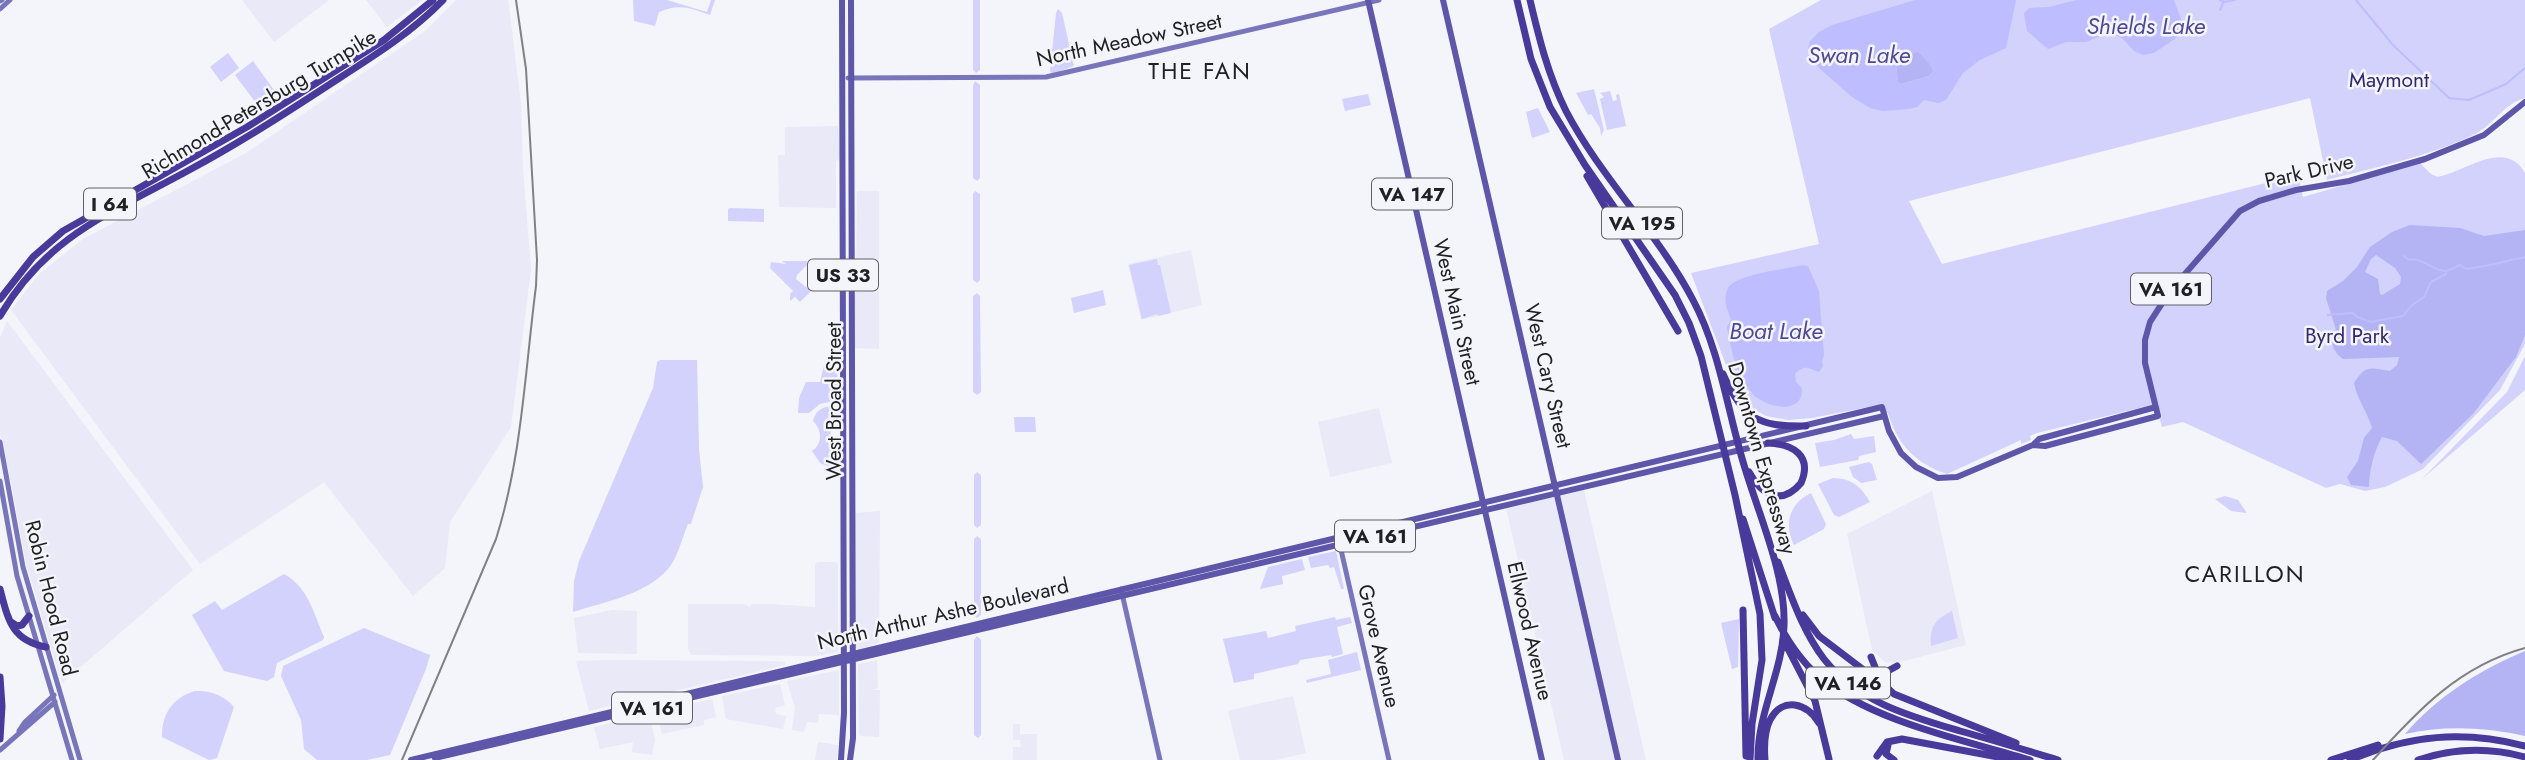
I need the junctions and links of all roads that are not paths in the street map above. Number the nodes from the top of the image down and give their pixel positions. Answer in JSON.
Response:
{"nodes":[{"id":1,"x":9,"y":0,"type":"edge"},
{"id":2,"x":433,"y":0,"type":"edge"},
{"id":3,"x":443,"y":0,"type":"edge"},
{"id":4,"x":842,"y":0,"type":"edge"},
{"id":5,"x":851,"y":0,"type":"edge"},
{"id":6,"x":1379,"y":0,"type":"edge"},
{"id":7,"x":1443,"y":0,"type":"edge"},
{"id":8,"x":1517,"y":0,"type":"edge"},
{"id":9,"x":1530,"y":0,"type":"edge"},
{"id":10,"x":1368,"y":1,"type":"edge"},
{"id":11,"x":0,"y":9,"type":"edge"},
{"id":12,"x":842,"y":76,"type":"junction"},
{"id":13,"x":851,"y":78,"type":"junction"},
{"id":14,"x":2525,"y":102,"type":"edge"},
{"id":15,"x":249,"y":131,"type":"junction"},
{"id":16,"x":233,"y":141,"type":"junction"},
{"id":17,"x":1569,"y":141,"type":"junction"},
{"id":18,"x":0,"y":299,"type":"edge"},
{"id":19,"x":0,"y":316,"type":"edge"},
{"id":20,"x":1678,"y":331,"type":"dead end"},
{"id":21,"x":1715,"y":355,"type":"junction"},
{"id":22,"x":2156,"y":407,"type":"junction"},
{"id":23,"x":1884,"y":416,"type":"junction"},
{"id":24,"x":1806,"y":426,"type":"junction"},
{"id":25,"x":0,"y":442,"type":"edge"},
{"id":26,"x":1749,"y":443,"type":"junction"},
{"id":27,"x":1768,"y":443,"type":"junction"},
{"id":28,"x":2033,"y":445,"type":"junction"},
{"id":29,"x":1740,"y":453,"type":"junction"},
{"id":30,"x":0,"y":481,"type":"edge"},
{"id":31,"x":1556,"y":489,"type":"junction"},
{"id":32,"x":1735,"y":495,"type":"junction"},
{"id":33,"x":1754,"y":499,"type":"junction"},
{"id":34,"x":1484,"y":507,"type":"junction"},
{"id":35,"x":1339,"y":541,"type":"junction"},
{"id":36,"x":0,"y":589,"type":"edge"},
{"id":37,"x":1122,"y":593,"type":"junction"},
{"id":38,"x":1792,"y":598,"type":"junction"},
{"id":39,"x":1743,"y":610,"type":"dead end"},
{"id":40,"x":29,"y":616,"type":"junction"},
{"id":41,"x":9,"y":620,"type":"junction"},
{"id":42,"x":1788,"y":644,"type":"junction"},
{"id":43,"x":42,"y":646,"type":"junction"},
{"id":44,"x":853,"y":657,"type":"junction"},
{"id":45,"x":1871,"y":657,"type":"dead end"},
{"id":46,"x":844,"y":659,"type":"junction"},
{"id":47,"x":1896,"y":666,"type":"dead end"},
{"id":48,"x":0,"y":677,"type":"edge"},
{"id":49,"x":1871,"y":679,"type":"dead end"},
{"id":50,"x":1889,"y":690,"type":"junction"},
{"id":51,"x":56,"y":696,"type":"junction"},
{"id":52,"x":1,"y":730,"type":"edge"},
{"id":53,"x":1823,"y":733,"type":"junction"},
{"id":54,"x":2420,"y":738,"type":"junction"},
{"id":55,"x":0,"y":739,"type":"edge"},
{"id":56,"x":1892,"y":740,"type":"junction"},
{"id":57,"x":2525,"y":746,"type":"edge"},
{"id":58,"x":0,"y":750,"type":"edge"},
{"id":59,"x":2042,"y":755,"type":"junction"},
{"id":60,"x":1877,"y":756,"type":"dead end"},
{"id":61,"x":428,"y":758,"type":"edge"},
{"id":62,"x":2525,"y":758,"type":"edge"},
{"id":63,"x":1829,"y":759,"type":"edge"},
{"id":64,"x":72,"y":760,"type":"edge"},
{"id":65,"x":80,"y":760,"type":"edge"},
{"id":66,"x":411,"y":760,"type":"edge"},
{"id":67,"x":841,"y":760,"type":"edge"},
{"id":68,"x":850,"y":760,"type":"edge"},
{"id":69,"x":1160,"y":760,"type":"edge"},
{"id":70,"x":1388,"y":760,"type":"edge"},
{"id":71,"x":1542,"y":760,"type":"edge"},
{"id":72,"x":1618,"y":760,"type":"edge"},
{"id":73,"x":1756,"y":760,"type":"edge"},
{"id":74,"x":1894,"y":760,"type":"edge"},
{"id":75,"x":2014,"y":760,"type":"edge"},
{"id":76,"x":2031,"y":760,"type":"edge"},
{"id":77,"x":2058,"y":760,"type":"edge"},
{"id":78,"x":2331,"y":760,"type":"edge"},
{"id":79,"x":2350,"y":760,"type":"edge"},
{"id":80,"x":2418,"y":760,"type":"edge"},
{"id":81,"x":2436,"y":760,"type":"edge"}],
"edges":[{"from":1,"to":11,"type":"main road"},
{"from":2,"to":15,"type":"highway","name":"Richmond-Petersburg Turnpike","number":"I 64"},
{"from":3,"to":15,"type":"highway","name":"Richmond-Petersburg Turnpike","number":"I 64"},
{"from":4,"to":12,"type":"main road","name":"West Broad Street","number":"US 33"},
{"from":5,"to":13,"type":"main road","name":"West Broad Street","number":"US 33"},
{"from":6,"to":10,"type":"main road","name":"North Meadow Street"},
{"from":7,"to":31,"type":"main road","name":"West Cary Street","number":"VA 147"},
{"from":8,"to":17,"type":"highway","name":"Downtown Expressway","number":"VA 195"},
{"from":9,"to":21,"type":"highway","name":"Downtown Expressway","number":"VA 195"},
{"from":10,"to":13,"type":"main road","name":"North Meadow Street"},
{"from":10,"to":34,"type":"main road","name":"West Main Street","number":"VA 147"},
{"from":12,"to":13,"type":"main road","name":"North Meadow Street"},
{"from":12,"to":46,"type":"main road","name":"West Broad Street","number":"US 33"},
{"from":13,"to":44,"type":"main road","name":"West Broad Street","number":"US 33"},
{"from":14,"to":22,"type":"main road","name":"Park Drive","number":"VA 161"},
{"from":15,"to":16,"type":"highway","name":"Richmond-Petersburg Turnpike","number":"I 64"},
{"from":16,"to":18,"type":"highway","name":"Richmond-Petersburg Turnpike","number":"I 64"},
{"from":16,"to":19,"type":"highway","name":"Richmond-Petersburg Turnpike","number":"I 64"},
{"from":17,"to":20,"type":"highway"},
{"from":17,"to":32,"type":"highway","name":"Downtown Expressway","number":"VA 195"},
{"from":21,"to":24,"type":"highway"},
{"from":21,"to":29,"type":"highway","name":"Downtown Expressway","number":"VA 195"},
{"from":22,"to":28,"type":"main road","number":"VA 161"},
{"from":22,"to":28,"type":"main road","name":"Park Drive","number":"VA 161"},
{"from":23,"to":24,"type":"main road","number":"VA 161"},
{"from":23,"to":27,"type":"main road","number":"VA 161"},
{"from":23,"to":28,"type":"main road","number":"VA 161"},
{"from":24,"to":26,"type":"main road","number":"VA 161"},
{"from":25,"to":43,"type":"main road","name":"Robin Hood Road"},
{"from":26,"to":27,"type":"main road","number":"VA 161"},
{"from":26,"to":31,"type":"main road","number":"VA 161"},
{"from":27,"to":29,"type":"highway"},
{"from":29,"to":33,"type":"highway","name":"Downtown Expressway","number":"VA 195"},
{"from":30,"to":40,"type":"main road","name":"Robin Hood Road"},
{"from":31,"to":34,"type":"main road","number":"VA 161"},
{"from":31,"to":72,"type":"main road","name":"West Cary Street","number":"VA 147"},
{"from":32,"to":42,"type":"highway"},
{"from":32,"to":73,"type":"highway","name":"Downtown Expressway","number":"VA 195"},
{"from":33,"to":38,"type":"highway","number":"VA 146"},
{"from":33,"to":73,"type":"highway","name":"Downtown Expressway","number":"VA 195"},
{"from":34,"to":35,"type":"main road","name":"North Arthur Ashe Boulevard","number":"VA 161"},
{"from":34,"to":71,"type":"main road","name":"Ellwood Avenue","number":"VA 147"},
{"from":35,"to":37,"type":"main road","name":"North Arthur Ashe Boulevard","number":"VA 161"},
{"from":35,"to":70,"type":"main road","name":"Grove Avenue"},
{"from":36,"to":41,"type":"highway"},
{"from":37,"to":44,"type":"main road","name":"North Arthur Ashe Boulevard","number":"VA 161"},
{"from":37,"to":69,"type":"main road"},
{"from":38,"to":49,"type":"highway"},
{"from":38,"to":59,"type":"highway","number":"VA 146"},
{"from":39,"to":73,"type":"highway"},
{"from":40,"to":41,"type":"highway"},
{"from":40,"to":43,"type":"main road","name":"Robin Hood Road"},
{"from":41,"to":43,"type":"highway"},
{"from":42,"to":53,"type":"highway"},
{"from":42,"to":76,"type":"highway","number":"VA 146"},
{"from":43,"to":51,"type":"main road","name":"Robin Hood Road"},
{"from":44,"to":46,"type":"main road","name":"North Arthur Ashe Boulevard","number":"VA 161"},
{"from":44,"to":68,"type":"main road","name":"West Broad Street","number":"US 33"},
{"from":45,"to":50,"type":"highway"},
{"from":46,"to":61,"type":"main road","name":"North Arthur Ashe Boulevard","number":"VA 161"},
{"from":46,"to":67,"type":"main road","name":"West Broad Street","number":"US 33"},
{"from":47,"to":50,"type":"highway"},
{"from":48,"to":52,"type":"highway"},
{"from":50,"to":59,"type":"highway"},
{"from":51,"to":58,"type":"main road"},
{"from":51,"to":64,"type":"main road","name":"Robin Hood Road"},
{"from":51,"to":65,"type":"main road","name":"Robin Hood Road"},
{"from":52,"to":55,"type":"highway"},
{"from":53,"to":63,"type":"highway"},
{"from":53,"to":73,"type":"highway"},
{"from":54,"to":57,"type":"highway"},
{"from":54,"to":78,"type":"highway"},
{"from":54,"to":79,"type":"highway"},
{"from":56,"to":60,"type":"highway"},
{"from":56,"to":74,"type":"highway"},
{"from":56,"to":75,"type":"highway"},
{"from":59,"to":77,"type":"highway","number":"VA 146"},
{"from":61,"to":66,"type":"main road","name":"North Arthur Ashe Boulevard","number":"VA 161"},
{"from":62,"to":80,"type":"highway"},
{"from":62,"to":81,"type":"highway"}]}
